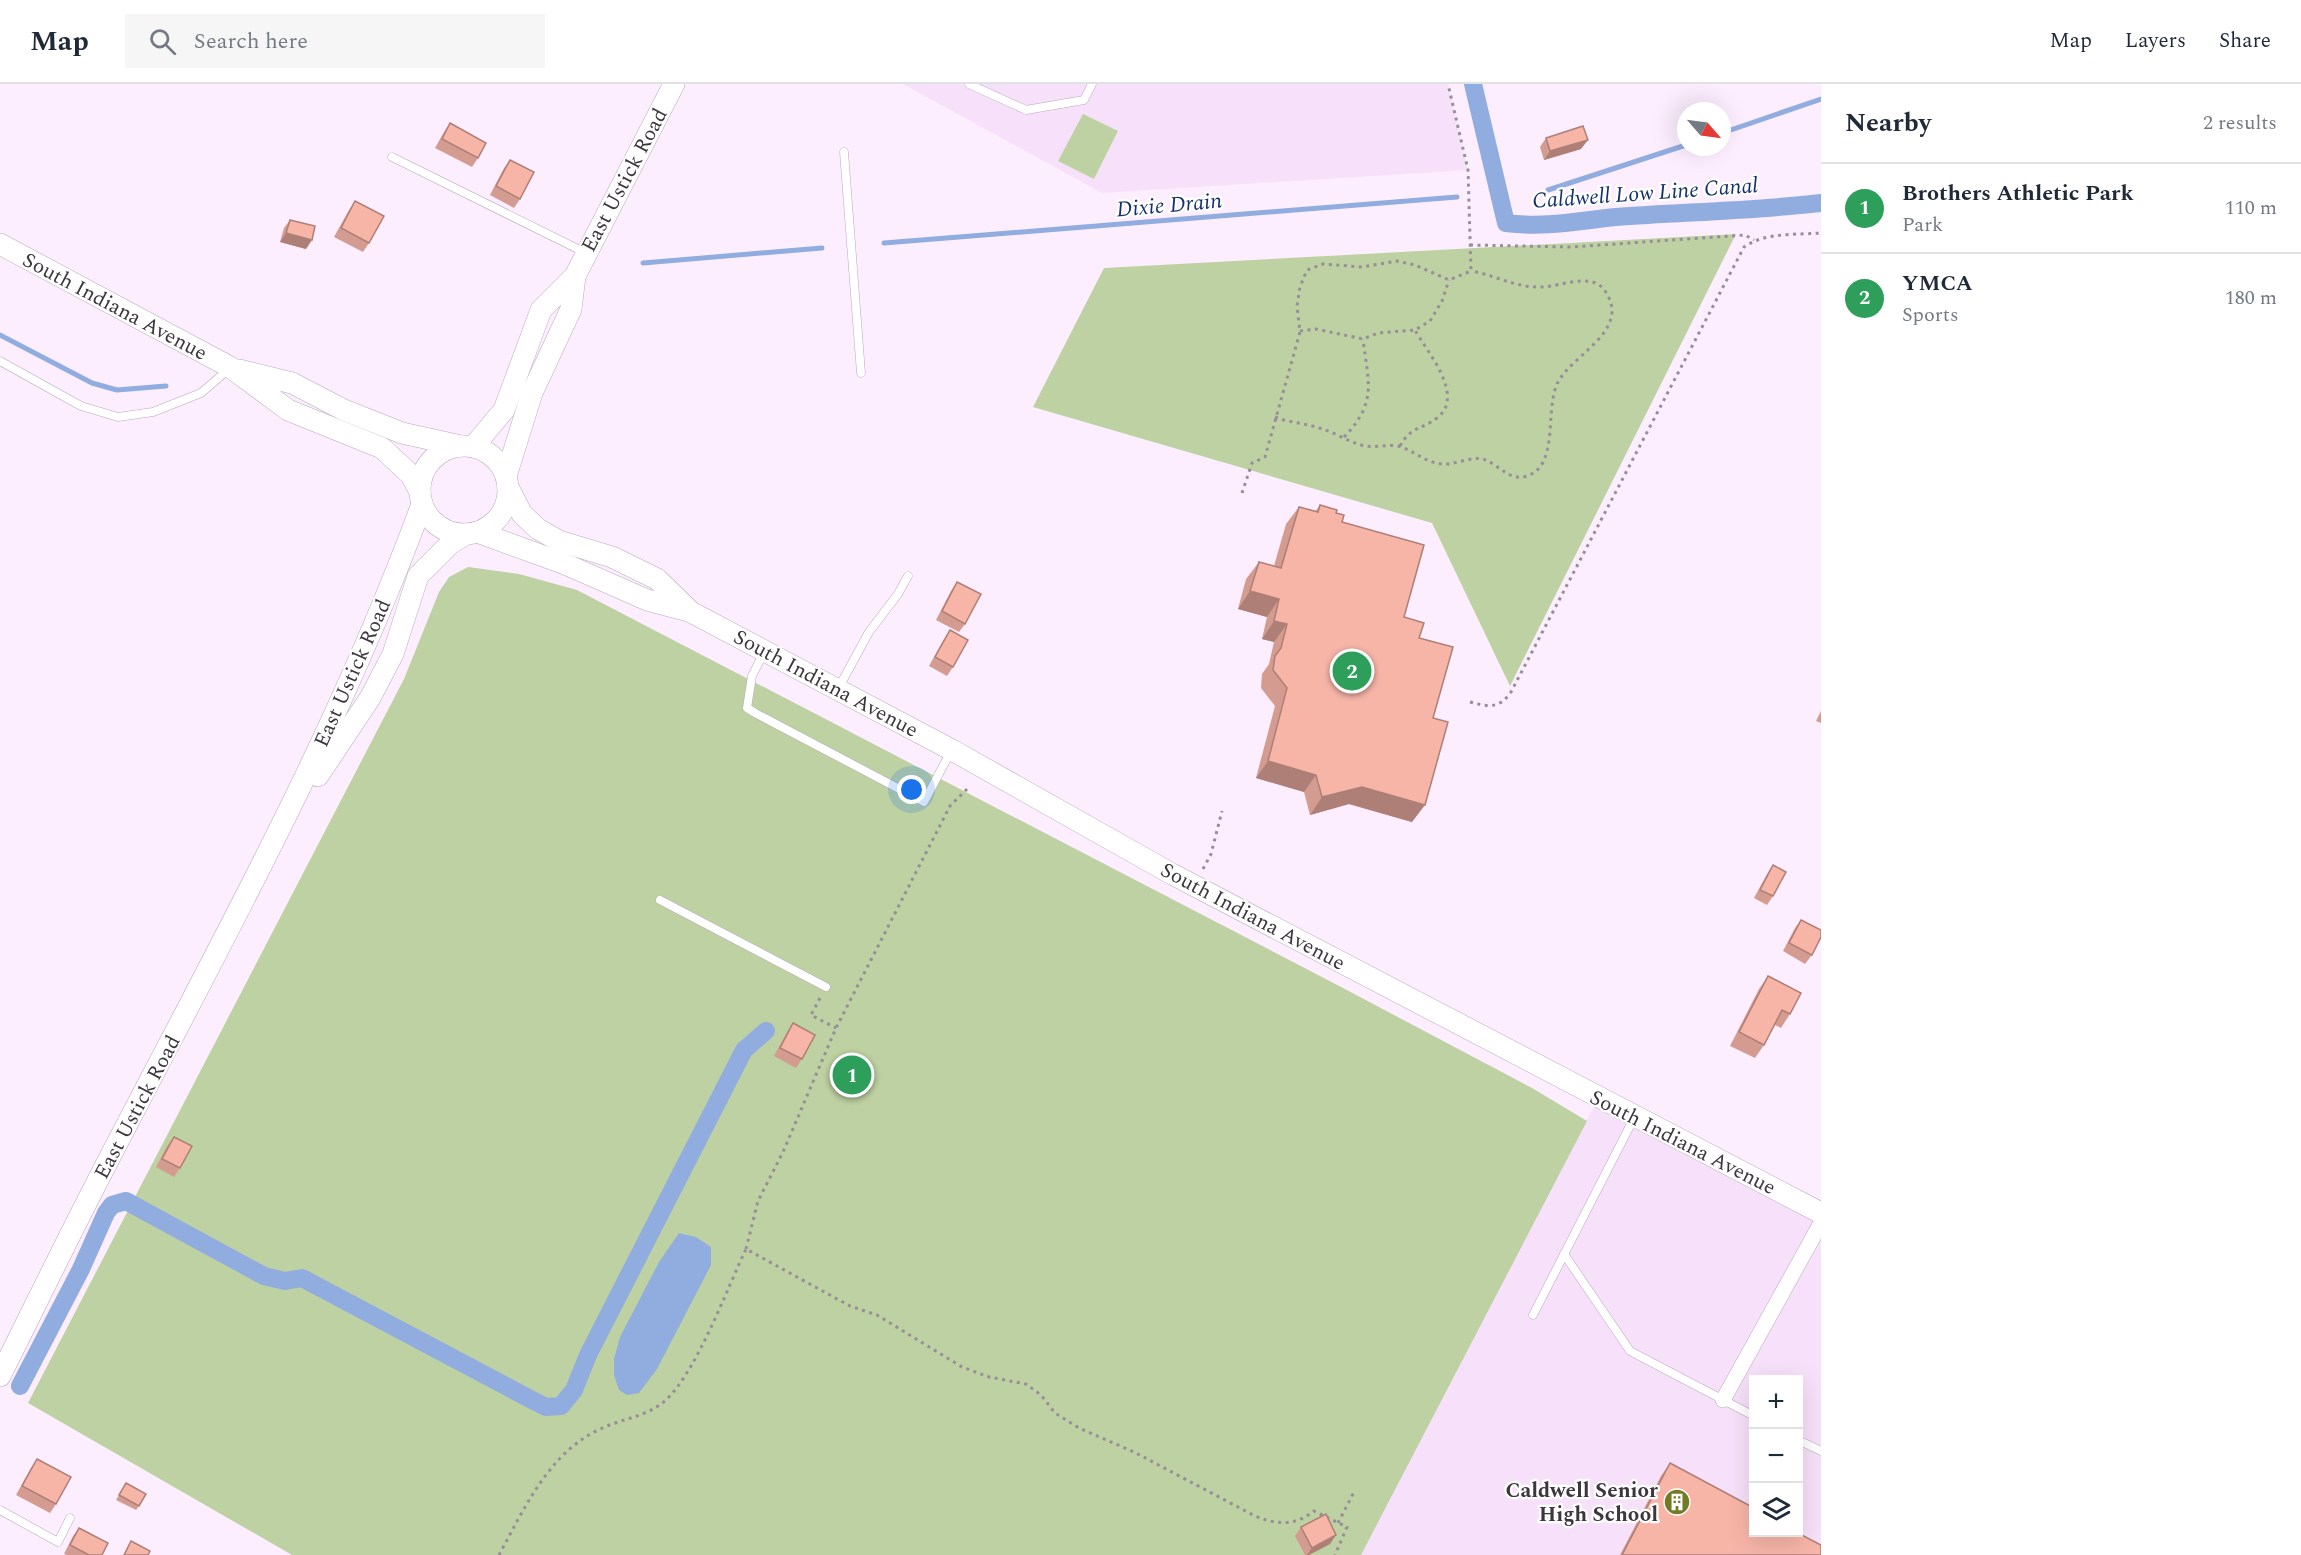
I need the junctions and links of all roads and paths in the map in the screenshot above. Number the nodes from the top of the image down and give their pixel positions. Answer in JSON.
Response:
{"nodes":[{"id":1,"x":674,"y":84,"type":"edge"},
{"id":2,"x":969,"y":84,"type":"edge"},
{"id":3,"x":1092,"y":84,"type":"edge"},
{"id":4,"x":1448,"y":84,"type":"edge"},
{"id":5,"x":844,"y":152,"type":"dead end"},
{"id":6,"x":392,"y":157,"type":"dead end"},
{"id":7,"x":1821,"y":233,"type":"edge"},
{"id":8,"x":1754,"y":240,"type":"junction"},
{"id":9,"x":0,"y":244,"type":"edge"},
{"id":10,"x":1470,"y":245,"type":"junction"},
{"id":11,"x":586,"y":253,"type":"junction"},
{"id":12,"x":1471,"y":271,"type":"junction"},
{"id":13,"x":574,"y":276,"type":"junction"},
{"id":14,"x":1449,"y":280,"type":"junction"},
{"id":15,"x":1415,"y":330,"type":"junction"},
{"id":16,"x":1300,"y":332,"type":"junction"},
{"id":17,"x":1363,"y":339,"type":"junction"},
{"id":18,"x":0,"y":361,"type":"edge"},
{"id":19,"x":230,"y":367,"type":"junction"},
{"id":20,"x":861,"y":373,"type":"dead end"},
{"id":21,"x":1275,"y":417,"type":"junction"},
{"id":22,"x":1344,"y":437,"type":"junction"},
{"id":23,"x":467,"y":446,"type":"junction"},
{"id":24,"x":1400,"y":446,"type":"junction"},
{"id":25,"x":507,"y":481,"type":"junction"},
{"id":26,"x":1242,"y":493,"type":"dead end"},
{"id":27,"x":421,"y":498,"type":"junction"},
{"id":28,"x":472,"y":533,"type":"junction"},
{"id":29,"x":908,"y":576,"type":"dead end"},
{"id":30,"x":689,"y":611,"type":"junction"},
{"id":31,"x":765,"y":650,"type":"junction"},
{"id":32,"x":838,"y":689,"type":"junction"},
{"id":33,"x":1470,"y":702,"type":"dead end"},
{"id":34,"x":952,"y":750,"type":"junction"},
{"id":35,"x":967,"y":789,"type":"dead end"},
{"id":36,"x":1222,"y":811,"type":"dead end"},
{"id":37,"x":276,"y":838,"type":"junction"},
{"id":38,"x":1194,"y":885,"type":"junction"},
{"id":39,"x":660,"y":900,"type":"dead end"},
{"id":40,"x":826,"y":987,"type":"joint"},
{"id":41,"x":836,"y":1028,"type":"junction"},
{"id":42,"x":1635,"y":1117,"type":"junction"},
{"id":43,"x":1821,"y":1213,"type":"edge"},
{"id":44,"x":1821,"y":1223,"type":"edge"},
{"id":45,"x":746,"y":1249,"type":"junction"},
{"id":46,"x":1564,"y":1254,"type":"junction"},
{"id":47,"x":1533,"y":1316,"type":"dead end"},
{"id":48,"x":0,"y":1376,"type":"edge"},
{"id":49,"x":1723,"y":1400,"type":"junction"},
{"id":50,"x":1749,"y":1413,"type":"edge"},
{"id":51,"x":1803,"y":1442,"type":"edge"},
{"id":52,"x":1821,"y":1451,"type":"edge"},
{"id":53,"x":1355,"y":1490,"type":"dead end"},
{"id":54,"x":0,"y":1510,"type":"edge"},
{"id":55,"x":70,"y":1518,"type":"dead end"},
{"id":56,"x":1338,"y":1523,"type":"junction"},
{"id":57,"x":499,"y":1555,"type":"edge"},
{"id":58,"x":1335,"y":1555,"type":"edge"}],
"edges":[{"from":1,"to":11,"type":"main road","name":"East Ustick Road"},
{"from":2,"to":3,"type":"lane"},
{"from":4,"to":10,"type":"path"},
{"from":5,"to":20,"type":"lane"},
{"from":6,"to":11,"type":"lane"},
{"from":7,"to":8,"type":"path"},
{"from":8,"to":10,"type":"path"},
{"from":8,"to":33,"type":"path"},
{"from":9,"to":19,"type":"main road","name":"South Indiana Avenue"},
{"from":10,"to":12,"type":"path"},
{"from":11,"to":13,"type":"main road","name":"East Ustick Road"},
{"from":12,"to":14,"type":"path"},
{"from":12,"to":24,"type":"path"},
{"from":13,"to":23,"type":"main road","name":"East Ustick Road"},
{"from":13,"to":25,"type":"main road","name":"East Ustick Road"},
{"from":14,"to":15,"type":"path"},
{"from":14,"to":16,"type":"path"},
{"from":15,"to":17,"type":"path"},
{"from":15,"to":24,"type":"path"},
{"from":16,"to":17,"type":"path"},
{"from":16,"to":21,"type":"path"},
{"from":17,"to":22,"type":"path"},
{"from":18,"to":19,"type":"lane"},
{"from":19,"to":23,"type":"main road","name":"South Indiana Avenue"},
{"from":19,"to":27,"type":"main road","name":"South Indiana Avenue"},
{"from":21,"to":22,"type":"path"},
{"from":21,"to":26,"type":"path"},
{"from":22,"to":24,"type":"path"},
{"from":23,"to":25,"type":"main road"},
{"from":23,"to":27,"type":"main road"},
{"from":25,"to":28,"type":"main road"},
{"from":25,"to":30,"type":"main road","name":"South Indiana Avenue"},
{"from":27,"to":28,"type":"main road"},
{"from":27,"to":37,"type":"main road","name":"East Ustick Road"},
{"from":28,"to":30,"type":"main road","name":"South Indiana Avenue"},
{"from":28,"to":37,"type":"main road","name":"East Ustick Road"},
{"from":29,"to":32,"type":"lane"},
{"from":30,"to":31,"type":"main road","name":"South Indiana Avenue"},
{"from":31,"to":32,"type":"main road","name":"South Indiana Avenue"},
{"from":31,"to":34,"type":"lane"},
{"from":32,"to":34,"type":"main road","name":"South Indiana Avenue"},
{"from":34,"to":38,"type":"main road","name":"South Indiana Avenue"},
{"from":35,"to":41,"type":"path"},
{"from":36,"to":38,"type":"path"},
{"from":37,"to":48,"type":"main road","name":"East Ustick Road"},
{"from":38,"to":42,"type":"main road","name":"South Indiana Avenue"},
{"from":39,"to":40,"type":"lane"},
{"from":40,"to":41,"type":"path"},
{"from":41,"to":45,"type":"path"},
{"from":42,"to":43,"type":"main road","name":"South Indiana Avenue"},
{"from":42,"to":46,"type":"lane"},
{"from":44,"to":49,"type":"street"},
{"from":45,"to":56,"type":"path"},
{"from":45,"to":57,"type":"path"},
{"from":46,"to":47,"type":"lane"},
{"from":46,"to":49,"type":"lane"},
{"from":49,"to":50,"type":"lane"},
{"from":51,"to":52,"type":"lane"},
{"from":53,"to":56,"type":"path"},
{"from":54,"to":55,"type":"lane"},
{"from":56,"to":58,"type":"path"}]}
